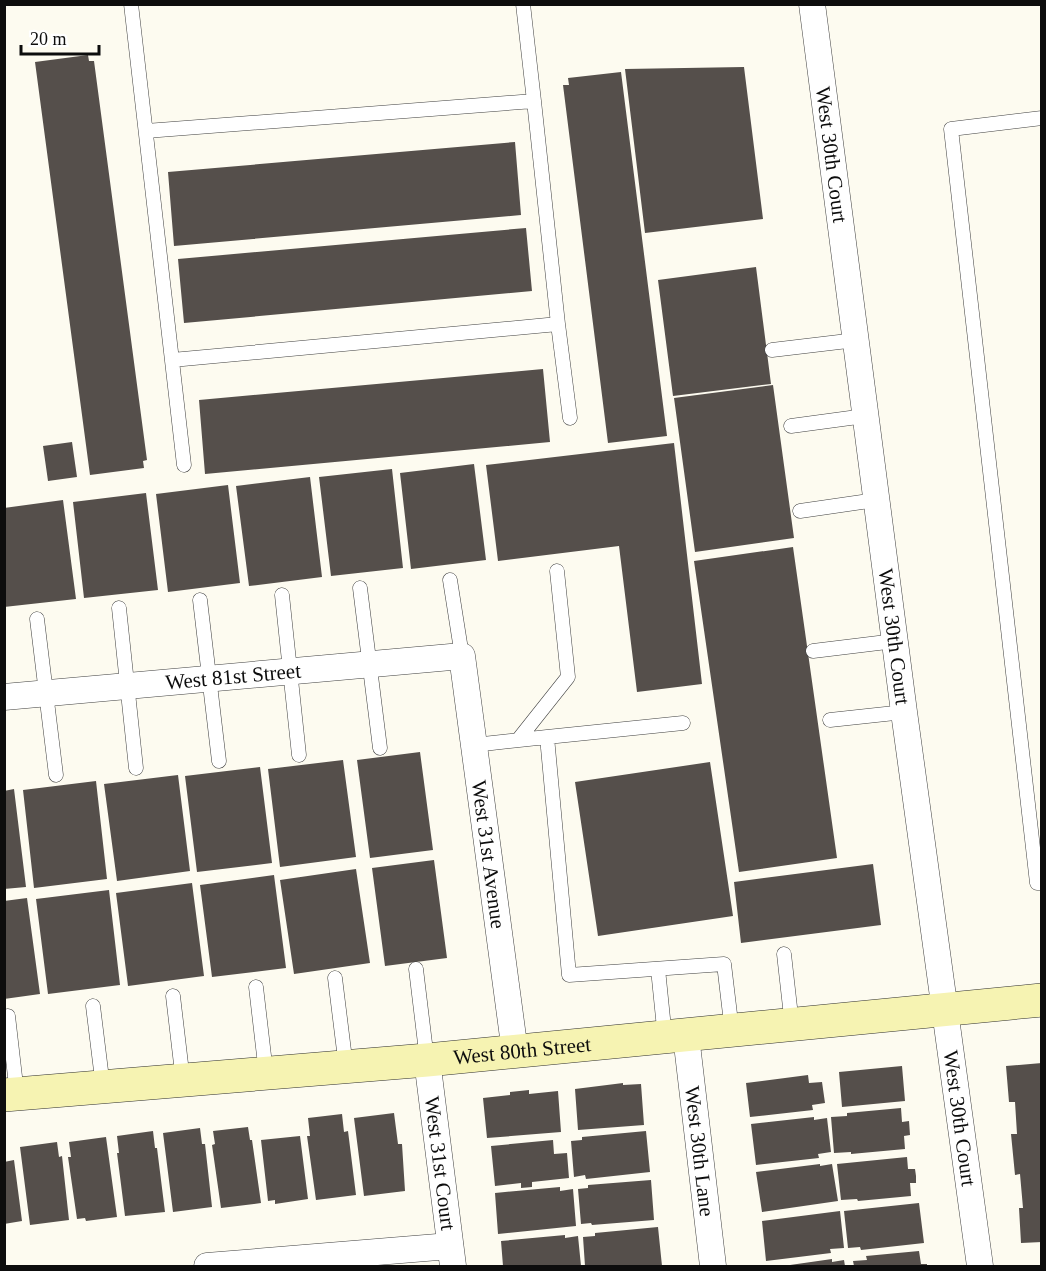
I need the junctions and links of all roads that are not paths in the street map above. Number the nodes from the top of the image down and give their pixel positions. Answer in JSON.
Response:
{"nodes":[{"id":1,"x":131,"y":4,"type":"edge"},
{"id":2,"x":523,"y":4,"type":"edge"},
{"id":3,"x":812,"y":4,"type":"edge"},
{"id":4,"x":534,"y":100,"type":"junction"},
{"id":5,"x":1041,"y":118,"type":"edge"},
{"id":6,"x":146,"y":131,"type":"junction"},
{"id":7,"x":558,"y":324,"type":"junction"},
{"id":8,"x":856,"y":340,"type":"junction"},
{"id":9,"x":772,"y":350,"type":"dead end"},
{"id":10,"x":172,"y":360,"type":"junction"},
{"id":11,"x":865,"y":416,"type":"junction"},
{"id":12,"x":570,"y":418,"type":"dead end"},
{"id":13,"x":791,"y":426,"type":"dead end"},
{"id":14,"x":184,"y":465,"type":"dead end"},
{"id":15,"x":876,"y":500,"type":"junction"},
{"id":16,"x":800,"y":511,"type":"dead end"},
{"id":17,"x":557,"y":571,"type":"dead end"},
{"id":18,"x":450,"y":580,"type":"dead end"},
{"id":19,"x":360,"y":588,"type":"dead end"},
{"id":20,"x":282,"y":595,"type":"dead end"},
{"id":21,"x":200,"y":600,"type":"dead end"},
{"id":22,"x":119,"y":608,"type":"dead end"},
{"id":23,"x":37,"y":619,"type":"dead end"},
{"id":24,"x":895,"y":641,"type":"junction"},
{"id":25,"x":813,"y":651,"type":"dead end"},
{"id":26,"x":462,"y":656,"type":"junction"},
{"id":27,"x":370,"y":665,"type":"junction"},
{"id":28,"x":291,"y":672,"type":"junction"},
{"id":29,"x":210,"y":679,"type":"junction"},
{"id":30,"x":127,"y":686,"type":"junction"},
{"id":31,"x":46,"y":693,"type":"junction"},
{"id":32,"x":4,"y":697,"type":"edge"},
{"id":33,"x":904,"y":712,"type":"junction"},
{"id":34,"x":830,"y":720,"type":"dead end"},
{"id":35,"x":683,"y":723,"type":"dead end"},
{"id":36,"x":547,"y":737,"type":"junction"},
{"id":37,"x":518,"y":740,"type":"junction"},
{"id":38,"x":474,"y":745,"type":"junction"},
{"id":39,"x":380,"y":748,"type":"dead end"},
{"id":40,"x":299,"y":755,"type":"dead end"},
{"id":41,"x":219,"y":761,"type":"dead end"},
{"id":42,"x":136,"y":768,"type":"dead end"},
{"id":43,"x":56,"y":775,"type":"dead end"},
{"id":44,"x":1041,"y":883,"type":"edge"},
{"id":45,"x":784,"y":954,"type":"dead end"},
{"id":46,"x":416,"y":969,"type":"dead end"},
{"id":47,"x":658,"y":969,"type":"junction"},
{"id":48,"x":335,"y":978,"type":"dead end"},
{"id":49,"x":256,"y":987,"type":"dead end"},
{"id":50,"x":173,"y":996,"type":"dead end"},
{"id":51,"x":1041,"y":1000,"type":"edge"},
{"id":52,"x":93,"y":1006,"type":"dead end"},
{"id":53,"x":946,"y":1009,"type":"junction"},
{"id":54,"x":8,"y":1016,"type":"dead end"},
{"id":55,"x":792,"y":1025,"type":"junction"},
{"id":56,"x":732,"y":1031,"type":"junction"},
{"id":57,"x":675,"y":1037,"type":"junction"},
{"id":58,"x":515,"y":1052,"type":"junction"},
{"id":59,"x":427,"y":1060,"type":"junction"},
{"id":60,"x":346,"y":1067,"type":"junction"},
{"id":61,"x":266,"y":1073,"type":"junction"},
{"id":62,"x":183,"y":1080,"type":"junction"},
{"id":63,"x":103,"y":1087,"type":"junction"},
{"id":64,"x":11,"y":1095,"type":"edge"},
{"id":65,"x":451,"y":1256,"type":"edge"},
{"id":66,"x":207,"y":1266,"type":"edge"},
{"id":67,"x":713,"y":1266,"type":"edge"},
{"id":68,"x":980,"y":1266,"type":"edge"}],
"edges":[{"from":1,"to":6,"type":"lane"},
{"from":2,"to":4,"type":"lane"},
{"from":3,"to":8,"type":"street","name":"West 30th Court"},
{"from":4,"to":6,"type":"lane"},
{"from":4,"to":7,"type":"lane"},
{"from":5,"to":44,"type":"lane"},
{"from":6,"to":10,"type":"lane"},
{"from":7,"to":10,"type":"lane"},
{"from":7,"to":12,"type":"lane"},
{"from":8,"to":9,"type":"lane"},
{"from":8,"to":11,"type":"street","name":"West 30th Court"},
{"from":10,"to":14,"type":"lane"},
{"from":11,"to":13,"type":"lane"},
{"from":11,"to":15,"type":"street","name":"West 30th Court"},
{"from":15,"to":16,"type":"lane"},
{"from":15,"to":24,"type":"street","name":"West 30th Court"},
{"from":17,"to":37,"type":"lane"},
{"from":18,"to":26,"type":"lane"},
{"from":19,"to":27,"type":"lane"},
{"from":20,"to":28,"type":"lane"},
{"from":21,"to":29,"type":"lane"},
{"from":22,"to":30,"type":"lane"},
{"from":23,"to":31,"type":"lane"},
{"from":24,"to":25,"type":"lane"},
{"from":24,"to":33,"type":"street","name":"West 30th Court"},
{"from":26,"to":27,"type":"street","name":"West 81st Street"},
{"from":26,"to":38,"type":"street","name":"West 31st Avenue"},
{"from":27,"to":28,"type":"street","name":"West 81st Street"},
{"from":27,"to":39,"type":"lane"},
{"from":28,"to":29,"type":"street","name":"West 81st Street"},
{"from":28,"to":40,"type":"lane"},
{"from":29,"to":30,"type":"street","name":"West 81st Street"},
{"from":29,"to":41,"type":"lane"},
{"from":30,"to":31,"type":"street","name":"West 81st Street"},
{"from":30,"to":42,"type":"lane"},
{"from":31,"to":32,"type":"street","name":"West 81st Street"},
{"from":31,"to":43,"type":"lane"},
{"from":33,"to":34,"type":"lane"},
{"from":33,"to":53,"type":"street","name":"West 30th Court"},
{"from":35,"to":36,"type":"lane"},
{"from":36,"to":37,"type":"lane"},
{"from":36,"to":47,"type":"lane"},
{"from":37,"to":38,"type":"lane"},
{"from":38,"to":58,"type":"street","name":"West 31st Avenue"},
{"from":45,"to":55,"type":"lane"},
{"from":46,"to":59,"type":"lane"},
{"from":47,"to":56,"type":"lane"},
{"from":47,"to":57,"type":"lane"},
{"from":48,"to":60,"type":"lane"},
{"from":49,"to":61,"type":"lane"},
{"from":50,"to":62,"type":"lane"},
{"from":51,"to":53,"type":"street","name":"West 80th Street"},
{"from":52,"to":63,"type":"lane"},
{"from":53,"to":55,"type":"street","name":"West 80th Street"},
{"from":53,"to":68,"type":"street","name":"West 30th Court"},
{"from":54,"to":64,"type":"lane"},
{"from":55,"to":56,"type":"street","name":"West 80th Street"},
{"from":56,"to":57,"type":"street","name":"West 80th Street"},
{"from":57,"to":58,"type":"street","name":"West 80th Street"},
{"from":57,"to":67,"type":"street","name":"West 30th Lane"},
{"from":58,"to":59,"type":"street","name":"West 80th Street"},
{"from":59,"to":60,"type":"street","name":"West 80th Street"},
{"from":59,"to":65,"type":"street","name":"West 31st Court"},
{"from":60,"to":61,"type":"street","name":"West 80th Street"},
{"from":61,"to":62,"type":"street","name":"West 80th Street"},
{"from":62,"to":63,"type":"street","name":"West 80th Street"},
{"from":63,"to":64,"type":"street","name":"West 80th Street"},
{"from":65,"to":66,"type":"street"}]}
